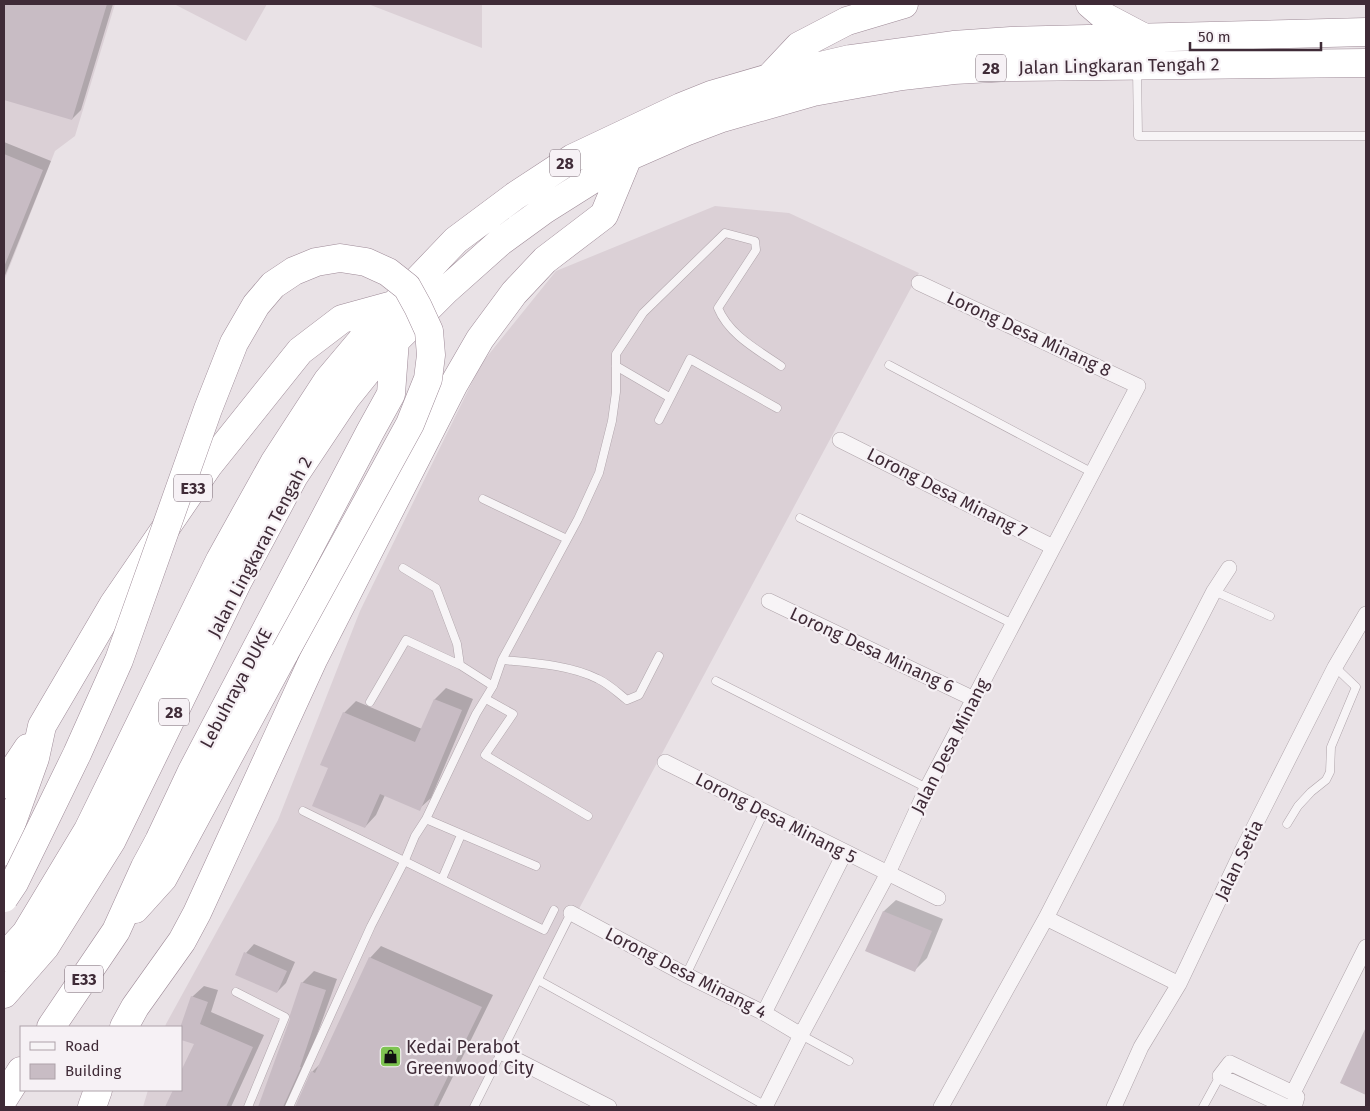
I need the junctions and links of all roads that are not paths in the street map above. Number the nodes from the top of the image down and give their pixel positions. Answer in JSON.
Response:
{"nodes":[{"id":1,"x":904,"y":4,"type":"edge"},
{"id":2,"x":1090,"y":4,"type":"edge"},
{"id":3,"x":1366,"y":32,"type":"edge"},
{"id":4,"x":1144,"y":37,"type":"junction"},
{"id":5,"x":1324,"y":64,"type":"junction"},
{"id":6,"x":1366,"y":64,"type":"edge"},
{"id":7,"x":1136,"y":65,"type":"junction"},
{"id":8,"x":1366,"y":71,"type":"edge"},
{"id":9,"x":769,"y":78,"type":"junction"},
{"id":10,"x":1366,"y":78,"type":"edge"},
{"id":11,"x":1366,"y":136,"type":"edge"},
{"id":12,"x":628,"y":157,"type":"junction"},
{"id":13,"x":919,"y":283,"type":"dead end"},
{"id":14,"x":395,"y":304,"type":"junction"},
{"id":15,"x":395,"y":340,"type":"junction"},
{"id":16,"x":889,"y":365,"type":"dead end"},
{"id":17,"x":616,"y":366,"type":"junction"},
{"id":18,"x":781,"y":366,"type":"dead end"},
{"id":19,"x":1138,"y":386,"type":"joint"},
{"id":20,"x":669,"y":397,"type":"junction"},
{"id":21,"x":777,"y":408,"type":"dead end"},
{"id":22,"x":659,"y":420,"type":"dead end"},
{"id":23,"x":840,"y":440,"type":"dead end"},
{"id":24,"x":1093,"y":473,"type":"junction"},
{"id":25,"x":483,"y":499,"type":"dead end"},
{"id":26,"x":800,"y":518,"type":"dead end"},
{"id":27,"x":567,"y":539,"type":"junction"},
{"id":28,"x":1054,"y":547,"type":"junction"},
{"id":29,"x":403,"y":568,"type":"dead end"},
{"id":30,"x":1229,"y":568,"type":"dead end"},
{"id":31,"x":1214,"y":591,"type":"junction"},
{"id":32,"x":769,"y":602,"type":"dead end"},
{"id":33,"x":1366,"y":614,"type":"edge"},
{"id":34,"x":1270,"y":616,"type":"dead end"},
{"id":35,"x":1012,"y":624,"type":"junction"},
{"id":36,"x":659,"y":656,"type":"dead end"},
{"id":37,"x":502,"y":660,"type":"junction"},
{"id":38,"x":460,"y":665,"type":"junction"},
{"id":39,"x":1335,"y":667,"type":"junction"},
{"id":40,"x":716,"y":681,"type":"dead end"},
{"id":41,"x":493,"y":686,"type":"junction"},
{"id":42,"x":486,"y":699,"type":"junction"},
{"id":43,"x":974,"y":699,"type":"junction"},
{"id":44,"x":370,"y":702,"type":"dead end"},
{"id":45,"x":42,"y":726,"type":"junction"},
{"id":46,"x":665,"y":762,"type":"dead end"},
{"id":47,"x":4,"y":784,"type":"edge"},
{"id":48,"x":927,"y":788,"type":"junction"},
{"id":49,"x":303,"y":811,"type":"dead end"},
{"id":50,"x":764,"y":812,"type":"junction"},
{"id":51,"x":588,"y":816,"type":"dead end"},
{"id":52,"x":426,"y":819,"type":"junction"},
{"id":53,"x":1287,"y":824,"type":"dead end"},
{"id":54,"x":461,"y":835,"type":"junction"},
{"id":55,"x":4,"y":852,"type":"edge"},
{"id":56,"x":845,"y":852,"type":"junction"},
{"id":57,"x":405,"y":860,"type":"junction"},
{"id":58,"x":536,"y":866,"type":"dead end"},
{"id":59,"x":888,"y":873,"type":"junction"},
{"id":60,"x":442,"y":879,"type":"junction"},
{"id":61,"x":4,"y":898,"type":"edge"},
{"id":62,"x":938,"y":898,"type":"dead end"},
{"id":63,"x":554,"y":910,"type":"dead end"},
{"id":64,"x":571,"y":913,"type":"joint"},
{"id":65,"x":1046,"y":918,"type":"junction"},
{"id":66,"x":116,"y":931,"type":"junction"},
{"id":67,"x":1366,"y":947,"type":"edge"},
{"id":68,"x":4,"y":957,"type":"edge"},
{"id":69,"x":686,"y":975,"type":"junction"},
{"id":70,"x":538,"y":980,"type":"junction"},
{"id":71,"x":1179,"y":984,"type":"junction"},
{"id":72,"x":236,"y":992,"type":"dead end"},
{"id":73,"x":4,"y":994,"type":"edge"},
{"id":74,"x":764,"y":1013,"type":"junction"},
{"id":75,"x":52,"y":1026,"type":"edge"},
{"id":76,"x":124,"y":1026,"type":"edge"},
{"id":77,"x":801,"y":1035,"type":"junction"},
{"id":78,"x":502,"y":1052,"type":"junction"},
{"id":79,"x":849,"y":1061,"type":"dead end"},
{"id":80,"x":20,"y":1073,"type":"edge"},
{"id":81,"x":1220,"y":1076,"type":"junction"},
{"id":82,"x":98,"y":1091,"type":"edge"},
{"id":83,"x":4,"y":1098,"type":"edge"},
{"id":84,"x":1294,"y":1103,"type":"edge"},
{"id":85,"x":766,"y":1106,"type":"edge"},
{"id":86,"x":92,"y":1107,"type":"edge"},
{"id":87,"x":248,"y":1107,"type":"edge"},
{"id":88,"x":289,"y":1107,"type":"edge"},
{"id":89,"x":474,"y":1107,"type":"edge"},
{"id":90,"x":609,"y":1107,"type":"edge"},
{"id":91,"x":941,"y":1107,"type":"edge"},
{"id":92,"x":1114,"y":1107,"type":"edge"},
{"id":93,"x":1203,"y":1107,"type":"edge"}],
"edges":[{"from":1,"to":9,"type":"highway"},
{"from":2,"to":4,"type":"highway"},
{"from":3,"to":4,"type":"highway","name":"Jalan Lingkaran Tengah 2","number":"28"},
{"from":4,"to":9,"type":"highway","name":"Jalan Lingkaran Tengah 2","number":"28"},
{"from":5,"to":6,"type":"highway","name":"Jalan Lingkaran Tengah 2","number":"28"},
{"from":5,"to":7,"type":"highway","name":"Jalan Lingkaran Tengah 2","number":"28"},
{"from":5,"to":8,"type":"highway"},
{"from":5,"to":10,"type":"highway"},
{"from":7,"to":11,"type":"lane"},
{"from":7,"to":12,"type":"highway","name":"Jalan Lingkaran Tengah 2","number":"28"},
{"from":9,"to":14,"type":"highway","name":"Jalan Lingkaran Tengah 2","number":"28"},
{"from":12,"to":15,"type":"highway","name":"Jalan Lingkaran Tengah 2","number":"28"},
{"from":12,"to":76,"type":"highway"},
{"from":13,"to":19,"type":"street","name":"Lorong Desa Minang 8"},
{"from":14,"to":45,"type":"highway","number":"E33"},
{"from":14,"to":68,"type":"highway","name":"Jalan Lingkaran Tengah 2","number":"28"},
{"from":15,"to":66,"type":"highway","name":"Lebuhraya DUKE","number":"E33"},
{"from":15,"to":73,"type":"highway","name":"Jalan Lingkaran Tengah 2","number":"28"},
{"from":16,"to":24,"type":"lane"},
{"from":17,"to":18,"type":"lane"},
{"from":17,"to":20,"type":"lane"},
{"from":17,"to":27,"type":"lane"},
{"from":19,"to":24,"type":"street","name":"Jalan Desa Minang"},
{"from":20,"to":21,"type":"lane"},
{"from":20,"to":22,"type":"lane"},
{"from":23,"to":28,"type":"street","name":"Lorong Desa Minang 7"},
{"from":24,"to":28,"type":"street","name":"Jalan Desa Minang"},
{"from":25,"to":27,"type":"lane"},
{"from":26,"to":35,"type":"lane"},
{"from":27,"to":37,"type":"lane"},
{"from":28,"to":35,"type":"street","name":"Jalan Desa Minang"},
{"from":29,"to":38,"type":"lane"},
{"from":30,"to":31,"type":"street"},
{"from":31,"to":34,"type":"lane"},
{"from":31,"to":65,"type":"street"},
{"from":32,"to":43,"type":"street","name":"Lorong Desa Minang 6"},
{"from":33,"to":39,"type":"street","name":"Jalan Setia"},
{"from":35,"to":43,"type":"street","name":"Jalan Desa Minang"},
{"from":36,"to":37,"type":"lane"},
{"from":37,"to":41,"type":"lane"},
{"from":38,"to":41,"type":"lane"},
{"from":38,"to":44,"type":"lane"},
{"from":39,"to":53,"type":"lane"},
{"from":39,"to":71,"type":"street","name":"Jalan Setia"},
{"from":40,"to":48,"type":"lane"},
{"from":41,"to":42,"type":"lane"},
{"from":42,"to":51,"type":"lane"},
{"from":42,"to":52,"type":"lane"},
{"from":43,"to":48,"type":"street","name":"Jalan Desa Minang"},
{"from":45,"to":47,"type":"highway"},
{"from":45,"to":55,"type":"highway","number":"E33"},
{"from":46,"to":50,"type":"street","name":"Lorong Desa Minang 5"},
{"from":48,"to":59,"type":"street","name":"Jalan Desa Minang"},
{"from":49,"to":57,"type":"lane"},
{"from":50,"to":56,"type":"street","name":"Lorong Desa Minang 5"},
{"from":50,"to":69,"type":"lane"},
{"from":52,"to":54,"type":"lane"},
{"from":52,"to":57,"type":"lane"},
{"from":54,"to":58,"type":"lane"},
{"from":54,"to":60,"type":"lane"},
{"from":56,"to":59,"type":"street","name":"Lorong Desa Minang 5"},
{"from":56,"to":74,"type":"street"},
{"from":57,"to":60,"type":"lane"},
{"from":57,"to":88,"type":"lane"},
{"from":59,"to":62,"type":"street","name":"Lorong Desa Minang 5"},
{"from":59,"to":77,"type":"street","name":"Jalan Desa Minang"},
{"from":60,"to":63,"type":"lane"},
{"from":61,"to":66,"type":"highway","bridge":true},
{"from":64,"to":69,"type":"street","name":"Lorong Desa Minang 4"},
{"from":64,"to":70,"type":"lane"},
{"from":65,"to":71,"type":"street"},
{"from":65,"to":91,"type":"street"},
{"from":66,"to":75,"type":"highway","name":"Lebuhraya DUKE","number":"E33"},
{"from":67,"to":84,"type":"street"},
{"from":69,"to":74,"type":"street","name":"Lorong Desa Minang 4"},
{"from":70,"to":78,"type":"lane"},
{"from":70,"to":85,"type":"lane"},
{"from":71,"to":92,"type":"street","name":"Jalan Setia"},
{"from":72,"to":87,"type":"lane"},
{"from":74,"to":77,"type":"street","name":"Lorong Desa Minang 4"},
{"from":77,"to":79,"type":"lane"},
{"from":77,"to":85,"type":"street","name":"Jalan Desa Minang"},
{"from":78,"to":89,"type":"lane"},
{"from":78,"to":90,"type":"street"},
{"from":80,"to":83,"type":"highway"},
{"from":81,"to":84,"type":"street"},
{"from":81,"to":84,"type":"street"},
{"from":81,"to":93,"type":"lane"},
{"from":82,"to":86,"type":"highway"}]}
